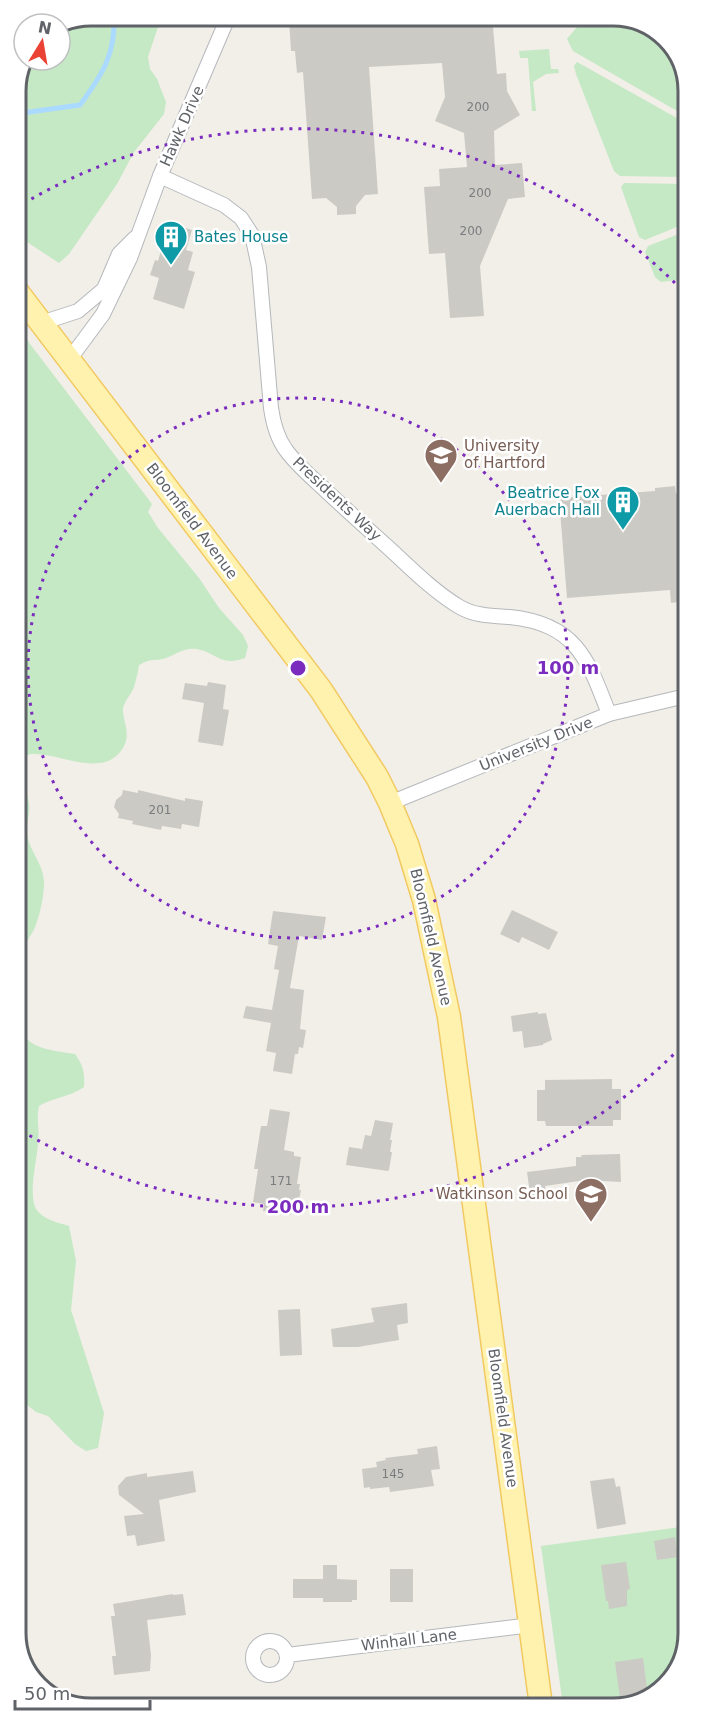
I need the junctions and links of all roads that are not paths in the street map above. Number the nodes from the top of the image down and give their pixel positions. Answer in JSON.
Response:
{"nodes":[{"id":1,"x":224,"y":26,"type":"edge"},
{"id":2,"x":160,"y":176,"type":"junction"},
{"id":3,"x":136,"y":237,"type":"junction"},
{"id":4,"x":26,"y":304,"type":"edge"},
{"id":5,"x":41,"y":323,"type":"junction"},
{"id":6,"x":69,"y":360,"type":"junction"},
{"id":7,"x":678,"y":698,"type":"edge"},
{"id":8,"x":609,"y":714,"type":"junction"},
{"id":9,"x":390,"y":803,"type":"junction"},
{"id":10,"x":531,"y":1625,"type":"junction"},
{"id":11,"x":287,"y":1655,"type":"dead end"},
{"id":12,"x":540,"y":1698,"type":"edge"}],
"edges":[{"from":1,"to":2,"type":"street","name":"Hawk Drive"},
{"from":2,"to":3,"type":"street","name":"Hawk Drive"},
{"from":2,"to":8,"type":"street","name":"Presidents Way"},
{"from":3,"to":5,"type":"street","name":"Hawk Drive"},
{"from":3,"to":6,"type":"street","name":"Hawk Drive"},
{"from":4,"to":5,"type":"main road","name":"Bloomfield Avenue"},
{"from":5,"to":6,"type":"main road","name":"Bloomfield Avenue"},
{"from":6,"to":9,"type":"main road","name":"Bloomfield Avenue"},
{"from":7,"to":8,"type":"street","name":"University Drive"},
{"from":8,"to":9,"type":"street","name":"University Drive"},
{"from":9,"to":10,"type":"main road","name":"Bloomfield Avenue"},
{"from":10,"to":11,"type":"street","name":"Winhall Lane"},
{"from":10,"to":12,"type":"main road","name":"Bloomfield Avenue"}]}
